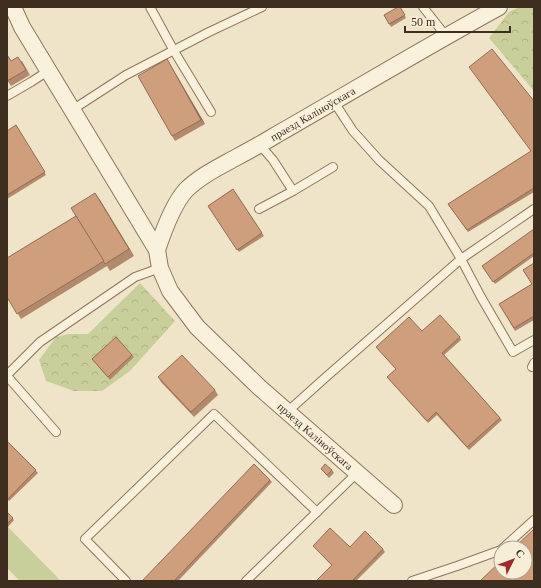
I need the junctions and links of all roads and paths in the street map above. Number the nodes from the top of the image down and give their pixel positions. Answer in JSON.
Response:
{"nodes":[{"id":1,"x":13,"y":7,"type":"edge"},
{"id":2,"x":150,"y":7,"type":"edge"},
{"id":3,"x":262,"y":7,"type":"edge"},
{"id":4,"x":424,"y":7,"type":"edge"},
{"id":5,"x":500,"y":7,"type":"edge"},
{"id":6,"x":446,"y":36,"type":"junction"},
{"id":7,"x":174,"y":51,"type":"junction"},
{"id":8,"x":48,"y":71,"type":"junction"},
{"id":9,"x":7,"y":96,"type":"edge"},
{"id":10,"x":334,"y":102,"type":"junction"},
{"id":11,"x":72,"y":110,"type":"junction"},
{"id":12,"x":211,"y":112,"type":"dead end"},
{"id":13,"x":260,"y":145,"type":"junction"},
{"id":14,"x":333,"y":167,"type":"dead end"},
{"id":15,"x":293,"y":191,"type":"junction"},
{"id":16,"x":259,"y":209,"type":"dead end"},
{"id":17,"x":534,"y":209,"type":"edge"},
{"id":18,"x":157,"y":250,"type":"junction"},
{"id":19,"x":461,"y":259,"type":"junction"},
{"id":20,"x":160,"y":268,"type":"junction"},
{"id":21,"x":534,"y":340,"type":"edge"},
{"id":22,"x":7,"y":375,"type":"edge"},
{"id":23,"x":287,"y":412,"type":"junction"},
{"id":24,"x":56,"y":432,"type":"dead end"},
{"id":25,"x":357,"y":473,"type":"junction"},
{"id":26,"x":394,"y":505,"type":"dead end"},
{"id":27,"x":317,"y":512,"type":"junction"},
{"id":28,"x":534,"y":520,"type":"edge"},
{"id":29,"x":512,"y":540,"type":"edge"},
{"id":30,"x":493,"y":552,"type":"edge"},
{"id":31,"x":126,"y":581,"type":"edge"},
{"id":32,"x":246,"y":581,"type":"edge"},
{"id":33,"x":412,"y":581,"type":"edge"}],
"edges":[{"from":1,"to":8,"type":"street","name":"праезд Каліноўскага"},
{"from":2,"to":7,"type":"lane"},
{"from":3,"to":7,"type":"lane"},
{"from":4,"to":6,"type":"lane"},
{"from":5,"to":6,"type":"street","name":"праезд Каліноўскага"},
{"from":6,"to":10,"type":"street","name":"праезд Каліноўскага"},
{"from":7,"to":11,"type":"lane"},
{"from":7,"to":12,"type":"lane"},
{"from":8,"to":9,"type":"lane"},
{"from":8,"to":11,"type":"street","name":"праезд Каліноўскага"},
{"from":10,"to":13,"type":"street","name":"праезд Каліноўскага"},
{"from":10,"to":19,"type":"lane"},
{"from":11,"to":18,"type":"street","name":"праезд Каліноўскага"},
{"from":13,"to":15,"type":"lane"},
{"from":13,"to":18,"type":"street","name":"праезд Каліноўскага"},
{"from":14,"to":15,"type":"lane"},
{"from":15,"to":16,"type":"lane"},
{"from":17,"to":19,"type":"lane"},
{"from":18,"to":20,"type":"street","name":"праезд Каліноўскага"},
{"from":19,"to":21,"type":"lane"},
{"from":19,"to":23,"type":"lane"},
{"from":20,"to":22,"type":"lane"},
{"from":20,"to":23,"type":"street","name":"праезд Каліноўскага"},
{"from":22,"to":24,"type":"lane"},
{"from":23,"to":25,"type":"street","name":"праезд Каліноўскага"},
{"from":25,"to":26,"type":"street","name":"праезд Каліноўскага"},
{"from":25,"to":27,"type":"lane"},
{"from":27,"to":31,"type":"lane"},
{"from":27,"to":32,"type":"lane"},
{"from":28,"to":29,"type":"lane"},
{"from":30,"to":33,"type":"lane"}]}
